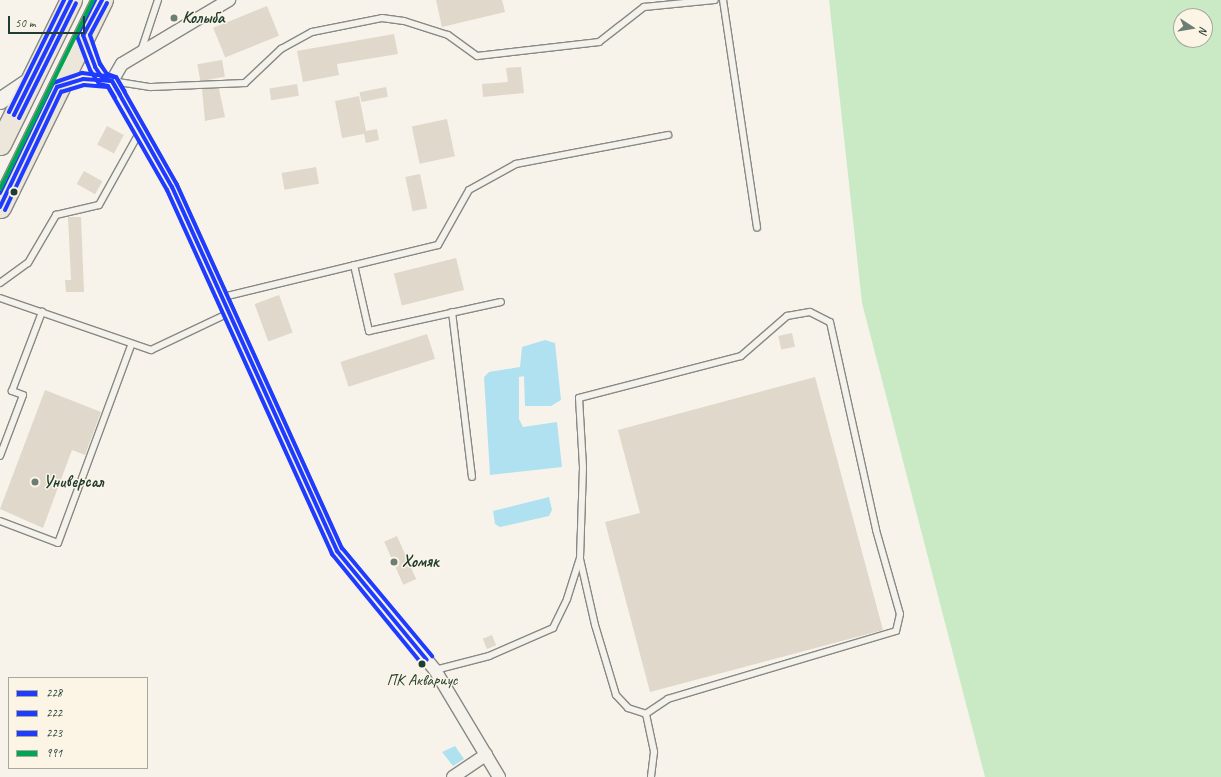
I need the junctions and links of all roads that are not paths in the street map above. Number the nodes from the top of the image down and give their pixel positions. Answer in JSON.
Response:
{"nodes":[{"id":1,"x":71,"y":0,"type":"edge"},
{"id":2,"x":93,"y":0,"type":"edge"},
{"id":3,"x":102,"y":0,"type":"edge"},
{"id":4,"x":158,"y":0,"type":"edge"},
{"id":5,"x":229,"y":0,"type":"edge"},
{"id":6,"x":715,"y":0,"type":"edge"},
{"id":7,"x":723,"y":0,"type":"edge"},
{"id":8,"x":83,"y":35,"type":"junction"},
{"id":9,"x":141,"y":51,"type":"junction"},
{"id":10,"x":35,"y":72,"type":"junction"},
{"id":11,"x":108,"y":80,"type":"junction"},
{"id":12,"x":57,"y":87,"type":"junction"},
{"id":13,"x":0,"y":101,"type":"edge"},
{"id":14,"x":140,"y":133,"type":"junction"},
{"id":15,"x":668,"y":135,"type":"dead end"},
{"id":16,"x":0,"y":144,"type":"edge"},
{"id":17,"x":0,"y":189,"type":"edge"},
{"id":18,"x":0,"y":207,"type":"edge"},
{"id":19,"x":757,"y":227,"type":"dead end"},
{"id":20,"x":354,"y":265,"type":"junction"},
{"id":21,"x":0,"y":283,"type":"edge"},
{"id":22,"x":223,"y":297,"type":"junction"},
{"id":23,"x":0,"y":298,"type":"edge"},
{"id":24,"x":501,"y":302,"type":"dead end"},
{"id":25,"x":42,"y":312,"type":"junction"},
{"id":26,"x":452,"y":312,"type":"junction"},
{"id":27,"x":229,"y":313,"type":"junction"},
{"id":28,"x":131,"y":346,"type":"junction"},
{"id":29,"x":0,"y":456,"type":"edge"},
{"id":30,"x":472,"y":477,"type":"dead end"},
{"id":31,"x":0,"y":522,"type":"edge"},
{"id":32,"x":580,"y":558,"type":"junction"},
{"id":33,"x":435,"y":670,"type":"junction"},
{"id":34,"x":646,"y":714,"type":"junction"},
{"id":35,"x":486,"y":756,"type":"junction"},
{"id":36,"x":453,"y":777,"type":"edge"},
{"id":37,"x":499,"y":777,"type":"edge"},
{"id":38,"x":651,"y":777,"type":"edge"}],
"edges":[{"from":1,"to":10,"type":"highway"},
{"from":2,"to":17,"type":"highway"},
{"from":3,"to":8,"type":"highway"},
{"from":4,"to":9,"type":"lane"},
{"from":5,"to":9,"type":"street"},
{"from":6,"to":11,"type":"lane"},
{"from":7,"to":19,"type":"lane"},
{"from":8,"to":11,"type":"street"},
{"from":8,"to":12,"type":"highway"},
{"from":9,"to":11,"type":"street"},
{"from":10,"to":13,"type":"street"},
{"from":10,"to":16,"type":"highway"},
{"from":11,"to":12,"type":"street"},
{"from":11,"to":14,"type":"street"},
{"from":12,"to":18,"type":"highway"},
{"from":14,"to":21,"type":"lane"},
{"from":14,"to":22,"type":"street"},
{"from":15,"to":20,"type":"lane"},
{"from":20,"to":22,"type":"lane"},
{"from":20,"to":26,"type":"lane"},
{"from":22,"to":27,"type":"street"},
{"from":23,"to":25,"type":"lane"},
{"from":24,"to":26,"type":"lane"},
{"from":25,"to":28,"type":"lane"},
{"from":25,"to":29,"type":"lane"},
{"from":26,"to":30,"type":"lane"},
{"from":27,"to":28,"type":"lane"},
{"from":27,"to":33,"type":"street"},
{"from":28,"to":31,"type":"lane"},
{"from":32,"to":33,"type":"lane"},
{"from":32,"to":34,"type":"lane"},
{"from":32,"to":34,"type":"lane"},
{"from":33,"to":35,"type":"street"},
{"from":34,"to":38,"type":"lane"},
{"from":35,"to":36,"type":"street"},
{"from":35,"to":37,"type":"street"}]}
